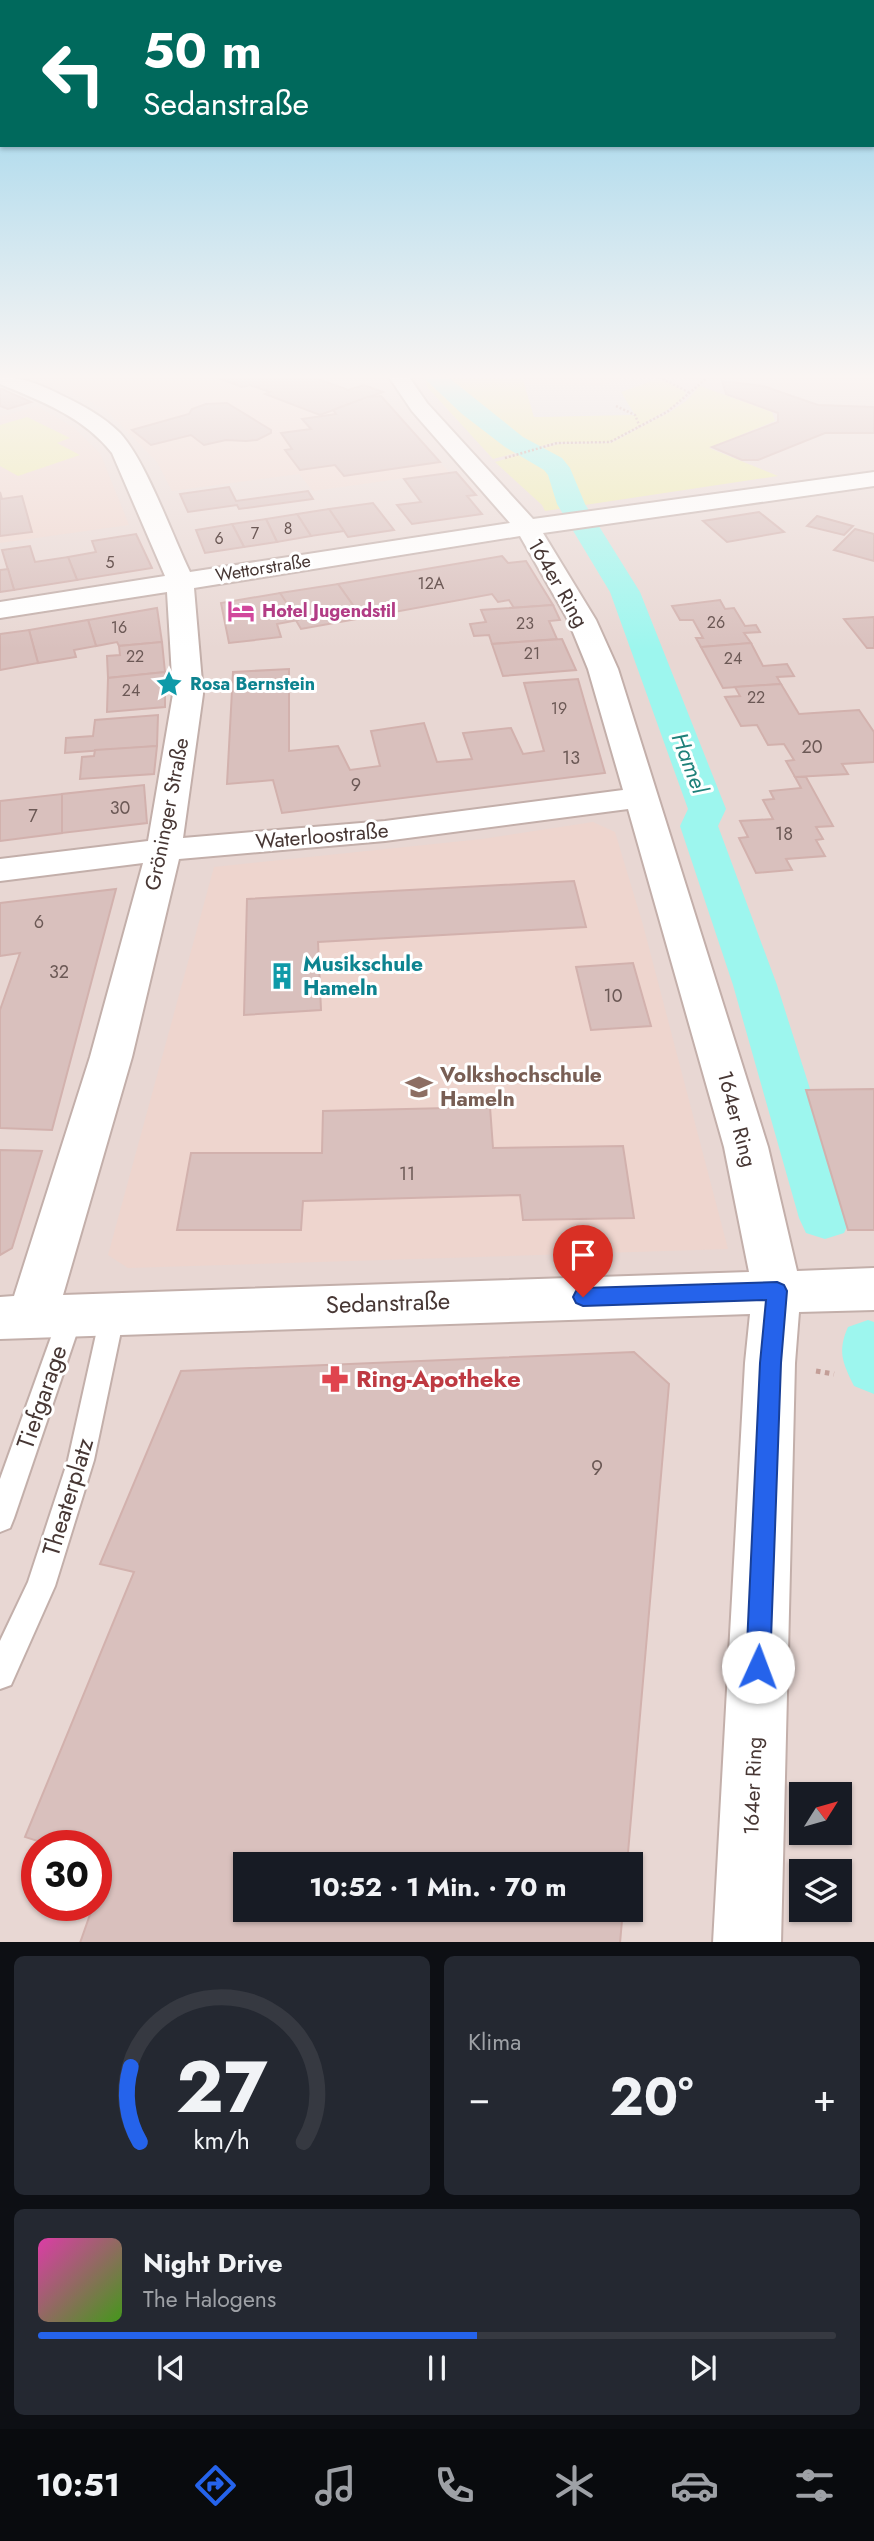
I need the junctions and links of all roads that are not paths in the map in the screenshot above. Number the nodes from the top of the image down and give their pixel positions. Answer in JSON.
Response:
{"nodes":[{"id":1,"x":129,"y":468,"type":"edge"},
{"id":2,"x":474,"y":468,"type":"edge"},
{"id":3,"x":874,"y":479,"type":"edge"},
{"id":4,"x":527,"y":527,"type":"junction"},
{"id":5,"x":180,"y":580,"type":"junction"},
{"id":6,"x":0,"y":610,"type":"edge"},
{"id":7,"x":643,"y":797,"type":"junction"},
{"id":8,"x":164,"y":850,"type":"junction"},
{"id":9,"x":0,"y":870,"type":"edge"},
{"id":10,"x":874,"y":1289,"type":"edge"},
{"id":11,"x":777,"y":1291,"type":"junction"},
{"id":12,"x":37,"y":1320,"type":"edge"},
{"id":13,"x":0,"y":1518,"type":"edge"},
{"id":14,"x":0,"y":1674,"type":"edge"},
{"id":15,"x":747,"y":1942,"type":"edge"}],
"edges":[{"from":1,"to":5,"type":"street","name":"Gröninger Straße"},
{"from":2,"to":4,"type":"street","name":"164er Ring"},
{"from":3,"to":4,"type":"street","name":"Wettorstraße"},
{"from":4,"to":5,"type":"street","name":"Wettorstraße"},
{"from":4,"to":7,"type":"street","name":"164er Ring"},
{"from":5,"to":6,"type":"street","name":"Wettorstraße"},
{"from":5,"to":8,"type":"street","name":"Gröninger Straße"},
{"from":7,"to":8,"type":"street","name":"Waterloostraße"},
{"from":7,"to":11,"type":"street","name":"164er Ring"},
{"from":8,"to":9,"type":"street","name":"Waterloostraße"},
{"from":8,"to":12,"type":"street","name":"Gröninger Straße"},
{"from":10,"to":11,"type":"street","name":"Sedanstraße"},
{"from":11,"to":12,"type":"street","name":"Sedanstraße"},
{"from":11,"to":15,"type":"street","name":"164er Ring"},
{"from":12,"to":13,"type":"lane","name":"Tiefgarage"},
{"from":12,"to":14,"type":"lane","name":"Theaterplatz"}]}
